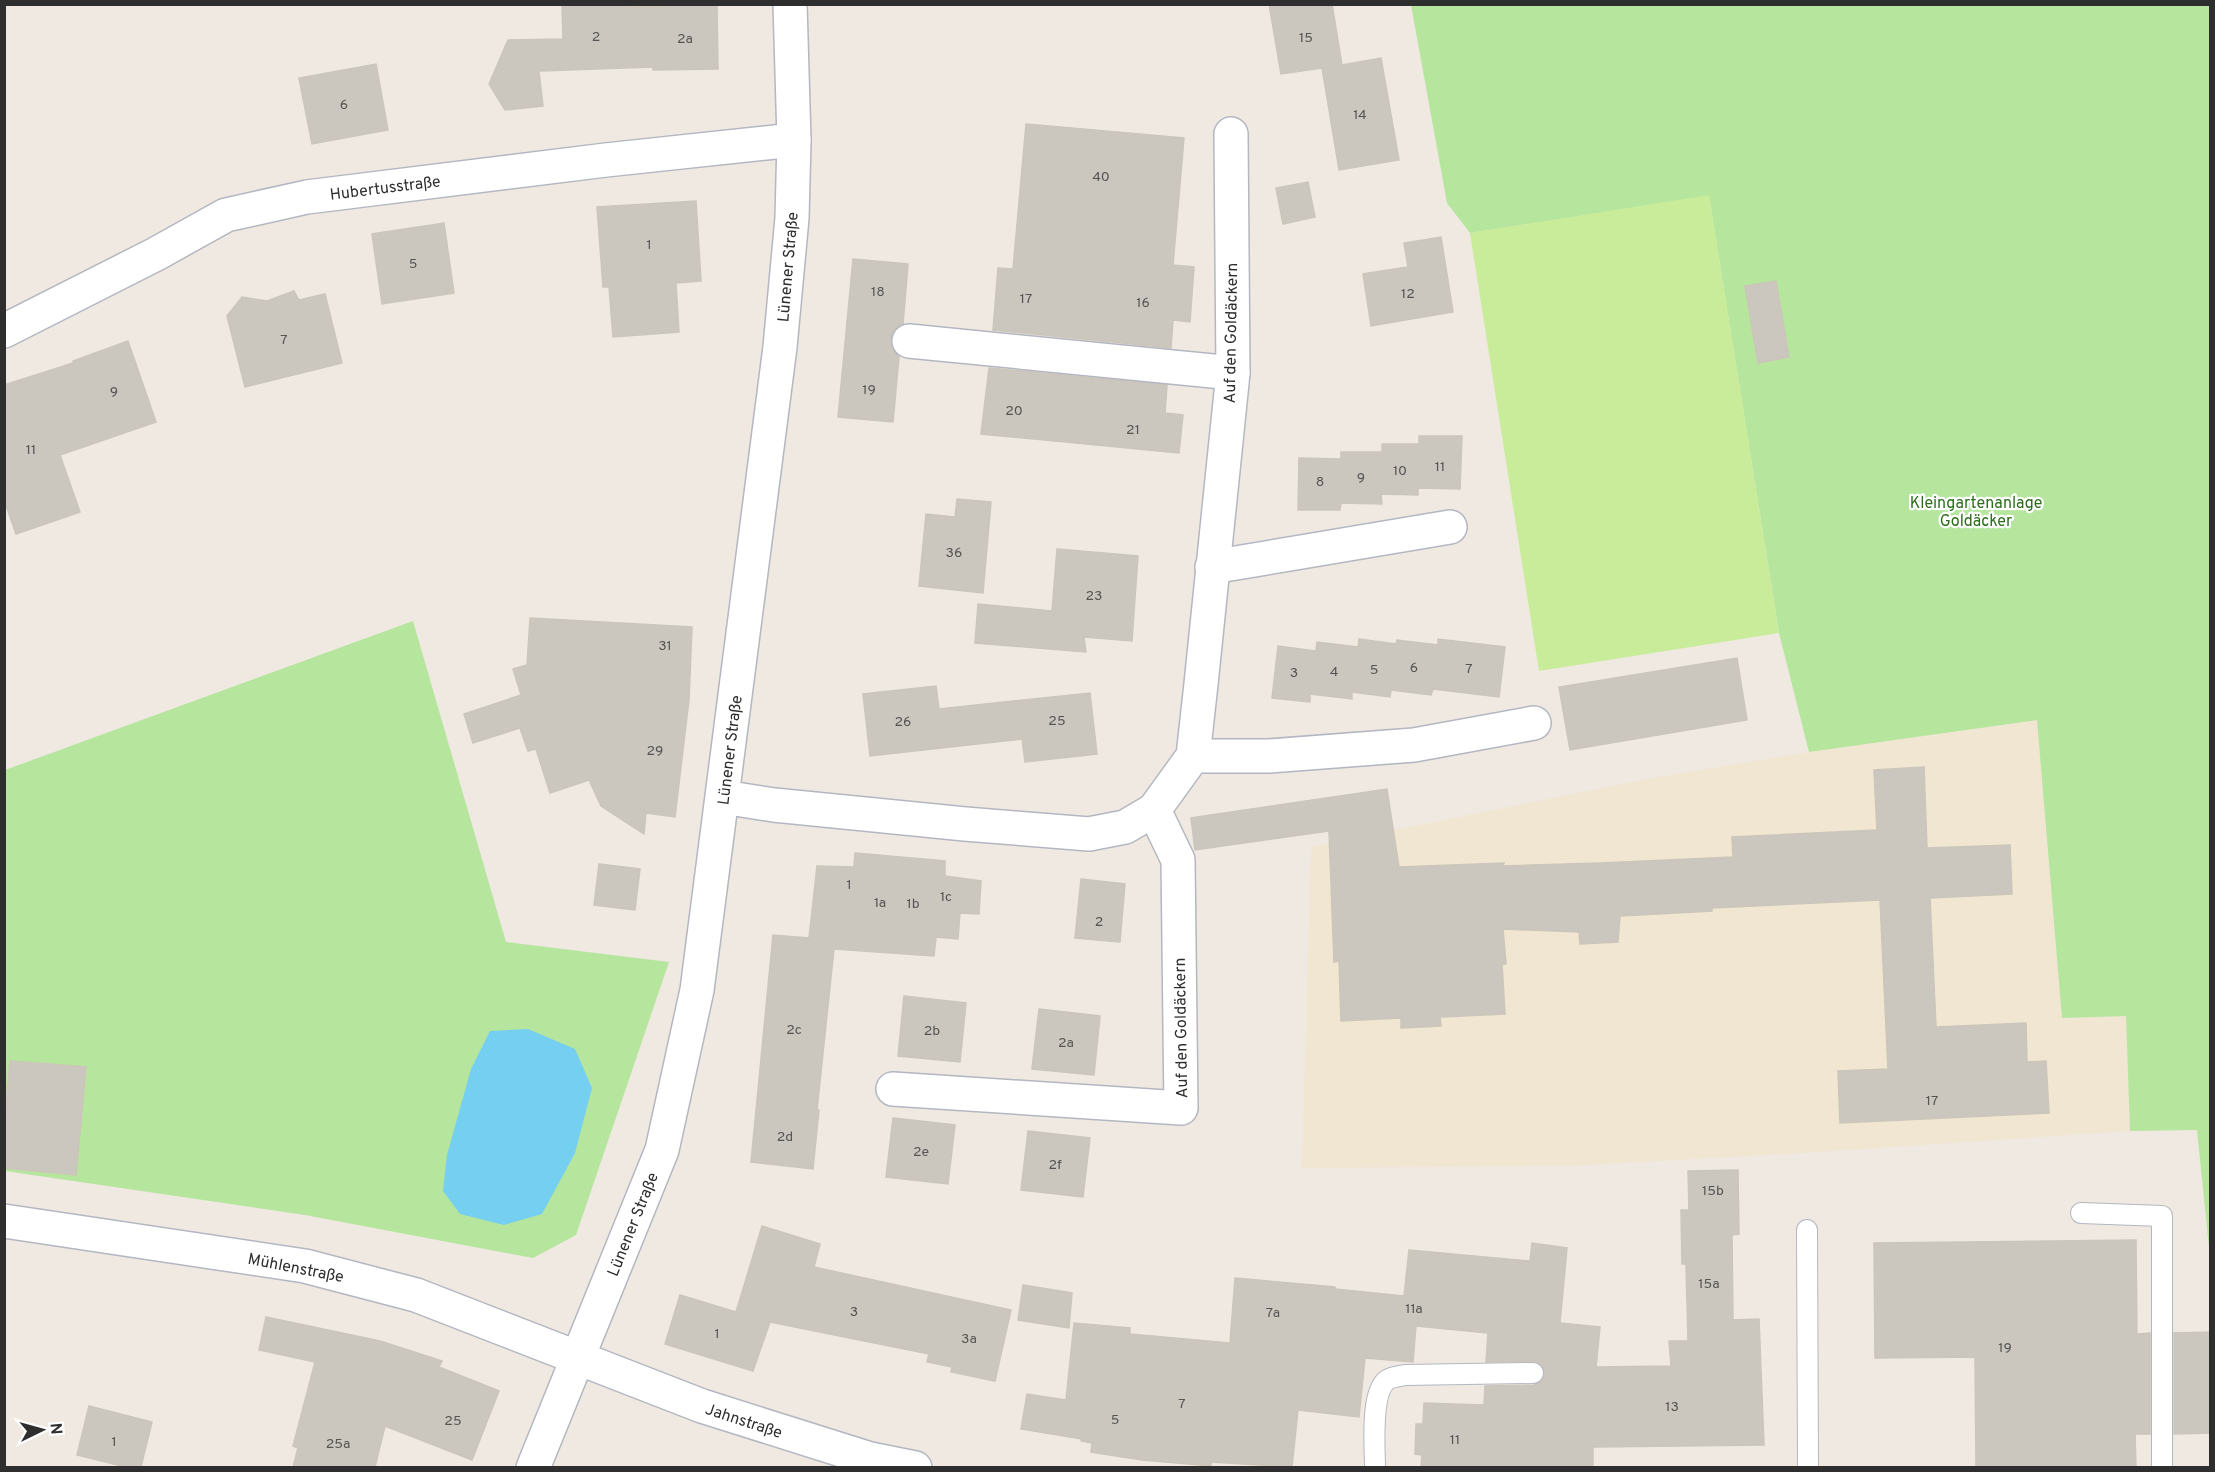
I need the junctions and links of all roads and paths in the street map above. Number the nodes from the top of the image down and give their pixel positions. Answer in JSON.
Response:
{"nodes":[{"id":1,"x":790,"y":4,"type":"edge"},
{"id":2,"x":1231,"y":134,"type":"dead end"},
{"id":3,"x":794,"y":140,"type":"junction"},
{"id":4,"x":4,"y":331,"type":"edge"},
{"id":5,"x":909,"y":341,"type":"dead end"},
{"id":6,"x":1233,"y":373,"type":"junction"},
{"id":7,"x":1450,"y":527,"type":"dead end"},
{"id":8,"x":1212,"y":567,"type":"junction"},
{"id":9,"x":1534,"y":723,"type":"dead end"},
{"id":10,"x":1193,"y":756,"type":"junction"},
{"id":11,"x":723,"y":797,"type":"junction"},
{"id":12,"x":1154,"y":810,"type":"junction"},
{"id":13,"x":893,"y":1089,"type":"dead end"},
{"id":14,"x":2081,"y":1214,"type":"dead end"},
{"id":15,"x":4,"y":1221,"type":"edge"},
{"id":16,"x":1807,"y":1230,"type":"dead end"},
{"id":17,"x":577,"y":1359,"type":"junction"},
{"id":18,"x":1533,"y":1373,"type":"dead end"},
{"id":19,"x":533,"y":1467,"type":"edge"},
{"id":20,"x":915,"y":1467,"type":"edge"},
{"id":21,"x":1375,"y":1467,"type":"edge"},
{"id":22,"x":1808,"y":1467,"type":"edge"},
{"id":23,"x":2162,"y":1467,"type":"edge"}],
"edges":[{"from":1,"to":3,"type":"street","name":"Lünener Straße"},
{"from":2,"to":6,"type":"street","name":"Auf den Goldäckern"},
{"from":3,"to":4,"type":"street","name":"Hubertusstraße"},
{"from":3,"to":11,"type":"street","name":"Lünener Straße"},
{"from":5,"to":6,"type":"street"},
{"from":6,"to":8,"type":"street","name":"Auf den Goldäckern"},
{"from":7,"to":8,"type":"street"},
{"from":8,"to":10,"type":"street","name":"Auf den Goldäckern"},
{"from":9,"to":10,"type":"street"},
{"from":10,"to":12,"type":"street"},
{"from":11,"to":12,"type":"street"},
{"from":11,"to":17,"type":"street","name":"Lünener Straße"},
{"from":12,"to":13,"type":"street","name":"Auf den Goldäckern"},
{"from":14,"to":23,"type":"lane"},
{"from":15,"to":17,"type":"street","name":"Mühlenstraße"},
{"from":16,"to":22,"type":"lane"},
{"from":17,"to":19,"type":"street","name":"Lünener Straße"},
{"from":17,"to":20,"type":"street","name":"Jahnstraße"},
{"from":18,"to":21,"type":"lane"}]}
